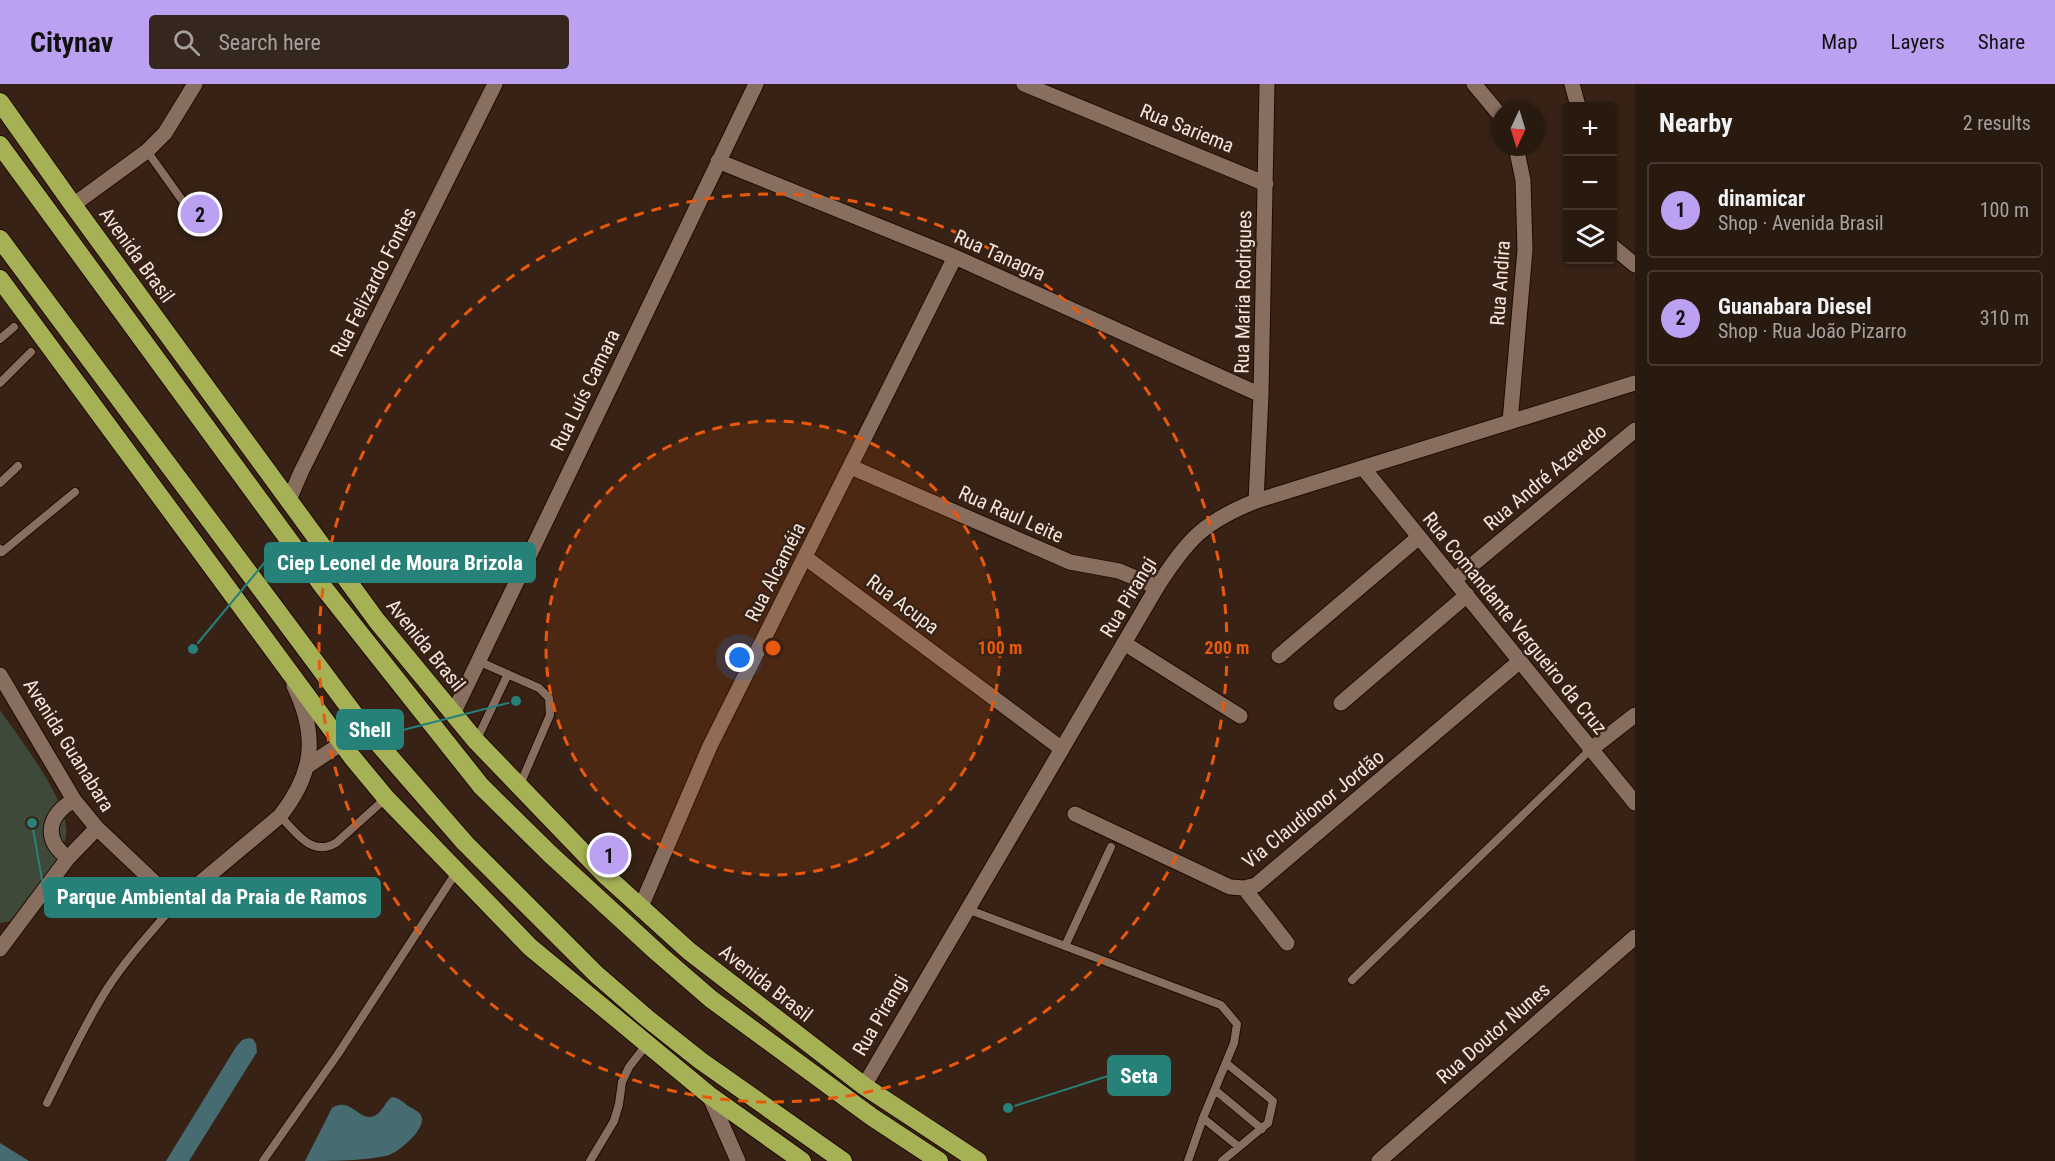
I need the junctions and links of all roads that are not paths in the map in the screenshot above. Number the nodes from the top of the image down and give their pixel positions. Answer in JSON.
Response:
{"nodes":[{"id":1,"x":195,"y":84,"type":"edge"},
{"id":2,"x":495,"y":84,"type":"edge"},
{"id":3,"x":756,"y":84,"type":"edge"},
{"id":4,"x":1024,"y":84,"type":"edge"},
{"id":5,"x":1267,"y":84,"type":"edge"},
{"id":6,"x":1474,"y":84,"type":"edge"},
{"id":7,"x":1572,"y":84,"type":"edge"},
{"id":8,"x":0,"y":102,"type":"edge"},
{"id":9,"x":1577,"y":102,"type":"edge"},
{"id":10,"x":1491,"y":104,"type":"edge"},
{"id":11,"x":0,"y":139,"type":"edge"},
{"id":12,"x":0,"y":145,"type":"edge"},
{"id":13,"x":147,"y":151,"type":"junction"},
{"id":14,"x":1518,"y":156,"type":"edge"},
{"id":15,"x":718,"y":161,"type":"junction"},
{"id":16,"x":16,"y":167,"type":"junction"},
{"id":17,"x":1266,"y":184,"type":"junction"},
{"id":18,"x":73,"y":205,"type":"junction"},
{"id":19,"x":204,"y":231,"type":"dead end"},
{"id":20,"x":0,"y":239,"type":"edge"},
{"id":21,"x":1617,"y":250,"type":"edge"},
{"id":22,"x":956,"y":257,"type":"junction"},
{"id":23,"x":1635,"y":265,"type":"edge"},
{"id":24,"x":0,"y":279,"type":"edge"},
{"id":25,"x":14,"y":327,"type":"dead end"},
{"id":26,"x":0,"y":339,"type":"edge"},
{"id":27,"x":31,"y":352,"type":"dead end"},
{"id":28,"x":0,"y":383,"type":"edge"},
{"id":29,"x":1635,"y":383,"type":"edge"},
{"id":30,"x":1261,"y":395,"type":"junction"},
{"id":31,"x":1510,"y":422,"type":"junction"},
{"id":32,"x":1635,"y":430,"type":"edge"},
{"id":33,"x":18,"y":466,"type":"dead end"},
{"id":34,"x":851,"y":467,"type":"junction"},
{"id":35,"x":1364,"y":469,"type":"junction"},
{"id":36,"x":0,"y":483,"type":"edge"},
{"id":37,"x":75,"y":492,"type":"dead end"},
{"id":38,"x":289,"y":500,"type":"junction"},
{"id":39,"x":1256,"y":501,"type":"junction"},
{"id":40,"x":1419,"y":537,"type":"junction"},
{"id":41,"x":0,"y":549,"type":"edge"},
{"id":42,"x":806,"y":558,"type":"junction"},
{"id":43,"x":1454,"y":580,"type":"junction"},
{"id":44,"x":1157,"y":587,"type":"junction"},
{"id":45,"x":324,"y":588,"type":"junction"},
{"id":46,"x":1467,"y":595,"type":"junction"},
{"id":47,"x":1124,"y":643,"type":"junction"},
{"id":48,"x":1279,"y":656,"type":"dead end"},
{"id":49,"x":478,"y":661,"type":"junction"},
{"id":50,"x":1520,"y":661,"type":"junction"},
{"id":51,"x":284,"y":664,"type":"junction"},
{"id":52,"x":507,"y":674,"type":"junction"},
{"id":53,"x":0,"y":675,"type":"edge"},
{"id":54,"x":1341,"y":703,"type":"dead end"},
{"id":55,"x":453,"y":714,"type":"junction"},
{"id":56,"x":1635,"y":715,"type":"edge"},
{"id":57,"x":1240,"y":716,"type":"dead end"},
{"id":58,"x":476,"y":741,"type":"junction"},
{"id":59,"x":342,"y":743,"type":"junction"},
{"id":60,"x":1062,"y":749,"type":"junction"},
{"id":61,"x":1590,"y":750,"type":"junction"},
{"id":62,"x":309,"y":765,"type":"junction"},
{"id":63,"x":519,"y":787,"type":"junction"},
{"id":64,"x":386,"y":798,"type":"junction"},
{"id":65,"x":74,"y":800,"type":"junction"},
{"id":66,"x":1635,"y":803,"type":"edge"},
{"id":67,"x":1075,"y":814,"type":"dead end"},
{"id":68,"x":280,"y":816,"type":"junction"},
{"id":69,"x":97,"y":828,"type":"junction"},
{"id":70,"x":1111,"y":847,"type":"dead end"},
{"id":71,"x":68,"y":858,"type":"junction"},
{"id":72,"x":457,"y":871,"type":"junction"},
{"id":73,"x":1244,"y":888,"type":"junction"},
{"id":74,"x":176,"y":903,"type":"junction"},
{"id":75,"x":640,"y":909,"type":"junction"},
{"id":76,"x":967,"y":909,"type":"junction"},
{"id":77,"x":1635,"y":937,"type":"edge"},
{"id":78,"x":1287,"y":943,"type":"dead end"},
{"id":79,"x":1065,"y":946,"type":"junction"},
{"id":80,"x":0,"y":949,"type":"edge"},
{"id":81,"x":1352,"y":980,"type":"dead end"},
{"id":82,"x":646,"y":1044,"type":"junction"},
{"id":83,"x":1226,"y":1063,"type":"junction"},
{"id":84,"x":864,"y":1086,"type":"junction"},
{"id":85,"x":1215,"y":1090,"type":"junction"},
{"id":86,"x":709,"y":1095,"type":"junction"},
{"id":87,"x":47,"y":1103,"type":"dead end"},
{"id":88,"x":1203,"y":1118,"type":"junction"},
{"id":89,"x":1262,"y":1128,"type":"junction"},
{"id":90,"x":1239,"y":1147,"type":"junction"},
{"id":91,"x":263,"y":1161,"type":"edge"},
{"id":92,"x":590,"y":1161,"type":"edge"},
{"id":93,"x":738,"y":1161,"type":"edge"},
{"id":94,"x":802,"y":1161,"type":"edge"},
{"id":95,"x":843,"y":1161,"type":"edge"},
{"id":96,"x":939,"y":1161,"type":"edge"},
{"id":97,"x":978,"y":1161,"type":"edge"},
{"id":98,"x":1188,"y":1161,"type":"edge"},
{"id":99,"x":1222,"y":1161,"type":"edge"},
{"id":100,"x":1379,"y":1161,"type":"edge"}],
"edges":[{"from":1,"to":13,"type":"street"},
{"from":2,"to":38,"type":"street","name":"Rua Felizardo Fontes"},
{"from":3,"to":15,"type":"street","name":"Rua Luís Camara"},
{"from":4,"to":17,"type":"street","name":"Rua Sariema"},
{"from":5,"to":17,"type":"street","name":"Rua Maria Rodrigues"},
{"from":6,"to":10,"type":"street"},
{"from":7,"to":9,"type":"street"},
{"from":8,"to":18,"type":"highway","name":"Avenida Brasil"},
{"from":11,"to":16,"type":"highway"},
{"from":12,"to":16,"type":"highway"},
{"from":13,"to":18,"type":"street"},
{"from":13,"to":19,"type":"lane"},
{"from":14,"to":31,"type":"street","name":"Rua Andira"},
{"from":15,"to":22,"type":"street","name":"Rua Tanagra"},
{"from":15,"to":49,"type":"street","name":"Rua Luís Camara"},
{"from":16,"to":45,"type":"highway"},
{"from":17,"to":30,"type":"street","name":"Rua Maria Rodrigues"},
{"from":18,"to":38,"type":"highway","name":"Avenida Brasil"},
{"from":20,"to":95,"type":"highway"},
{"from":21,"to":23,"type":"street"},
{"from":22,"to":30,"type":"street","name":"Rua Tanagra"},
{"from":22,"to":34,"type":"street","name":"Rua Alcaméia"},
{"from":24,"to":51,"type":"highway"},
{"from":25,"to":26,"type":"lane"},
{"from":27,"to":28,"type":"lane"},
{"from":29,"to":31,"type":"street","name":"Rua Pirangi"},
{"from":30,"to":39,"type":"street","name":"Rua Maria Rodrigues"},
{"from":31,"to":35,"type":"street","name":"Rua Pirangi"},
{"from":32,"to":43,"type":"street","name":"Rua André Azevedo"},
{"from":33,"to":36,"type":"lane"},
{"from":34,"to":42,"type":"street","name":"Rua Alcaméia"},
{"from":34,"to":44,"type":"street","name":"Rua Raul Leite"},
{"from":35,"to":39,"type":"street","name":"Rua Pirangi"},
{"from":35,"to":40,"type":"street","name":"Rua Comandante Vergueiro da Cruz"},
{"from":37,"to":41,"type":"lane"},
{"from":38,"to":55,"type":"highway","name":"Avenida Brasil"},
{"from":39,"to":44,"type":"street","name":"Rua Pirangi"},
{"from":40,"to":43,"type":"street","name":"Rua Comandante Vergueiro da Cruz"},
{"from":40,"to":48,"type":"street"},
{"from":42,"to":60,"type":"street","name":"Rua Acupa"},
{"from":42,"to":75,"type":"street","name":"Rua Alcaméia"},
{"from":43,"to":46,"type":"street","name":"Rua Comandante Vergueiro da Cruz"},
{"from":44,"to":47,"type":"street","name":"Rua Pirangi"},
{"from":45,"to":75,"type":"highway"},
{"from":45,"to":96,"type":"highway"},
{"from":46,"to":50,"type":"street","name":"Rua Comandante Vergueiro da Cruz"},
{"from":46,"to":54,"type":"street"},
{"from":47,"to":57,"type":"street"},
{"from":47,"to":60,"type":"street","name":"Rua Pirangi"},
{"from":49,"to":52,"type":"lane"},
{"from":49,"to":55,"type":"street","name":"Rua Luís Camara"},
{"from":50,"to":61,"type":"street","name":"Rua Comandante Vergueiro da Cruz"},
{"from":50,"to":73,"type":"street","name":"Via Claudionor Jordão"},
{"from":51,"to":59,"type":"highway"},
{"from":51,"to":62,"type":"street"},
{"from":52,"to":58,"type":"lane"},
{"from":52,"to":63,"type":"lane"},
{"from":53,"to":65,"type":"street","name":"Avenida Guanabara"},
{"from":55,"to":58,"type":"highway","name":"Avenida Brasil"},
{"from":56,"to":61,"type":"street"},
{"from":58,"to":63,"type":"highway","name":"Avenida Brasil"},
{"from":59,"to":62,"type":"street"},
{"from":59,"to":64,"type":"highway"},
{"from":60,"to":76,"type":"street","name":"Rua Pirangi"},
{"from":61,"to":66,"type":"street","name":"Rua Comandante Vergueiro da Cruz"},
{"from":61,"to":81,"type":"lane"},
{"from":62,"to":68,"type":"street"},
{"from":63,"to":75,"type":"highway","name":"Avenida Brasil"},
{"from":64,"to":68,"type":"lane"},
{"from":64,"to":72,"type":"highway"},
{"from":65,"to":69,"type":"street","name":"Avenida Guanabara"},
{"from":65,"to":71,"type":"street"},
{"from":67,"to":73,"type":"street","name":"Via Claudionor Jordão"},
{"from":68,"to":74,"type":"street"},
{"from":69,"to":71,"type":"street","name":"Avenida Guanabara"},
{"from":69,"to":74,"type":"street"},
{"from":70,"to":79,"type":"lane"},
{"from":71,"to":80,"type":"street","name":"Avenida Guanabara"},
{"from":72,"to":82,"type":"highway"},
{"from":72,"to":91,"type":"lane"},
{"from":73,"to":78,"type":"street"},
{"from":74,"to":87,"type":"lane"},
{"from":75,"to":84,"type":"highway","name":"Avenida Brasil"},
{"from":76,"to":79,"type":"lane"},
{"from":76,"to":84,"type":"street","name":"Rua Pirangi"},
{"from":77,"to":100,"type":"street","name":"Rua Doutor Nunes"},
{"from":79,"to":83,"type":"lane"},
{"from":82,"to":86,"type":"highway"},
{"from":82,"to":92,"type":"lane"},
{"from":83,"to":85,"type":"lane"},
{"from":83,"to":89,"type":"lane"},
{"from":84,"to":97,"type":"highway","name":"Avenida Brasil"},
{"from":85,"to":88,"type":"lane"},
{"from":85,"to":89,"type":"lane"},
{"from":86,"to":93,"type":"street"},
{"from":86,"to":94,"type":"highway"},
{"from":88,"to":90,"type":"lane"},
{"from":88,"to":98,"type":"lane"},
{"from":89,"to":90,"type":"lane"},
{"from":90,"to":99,"type":"lane"}]}
